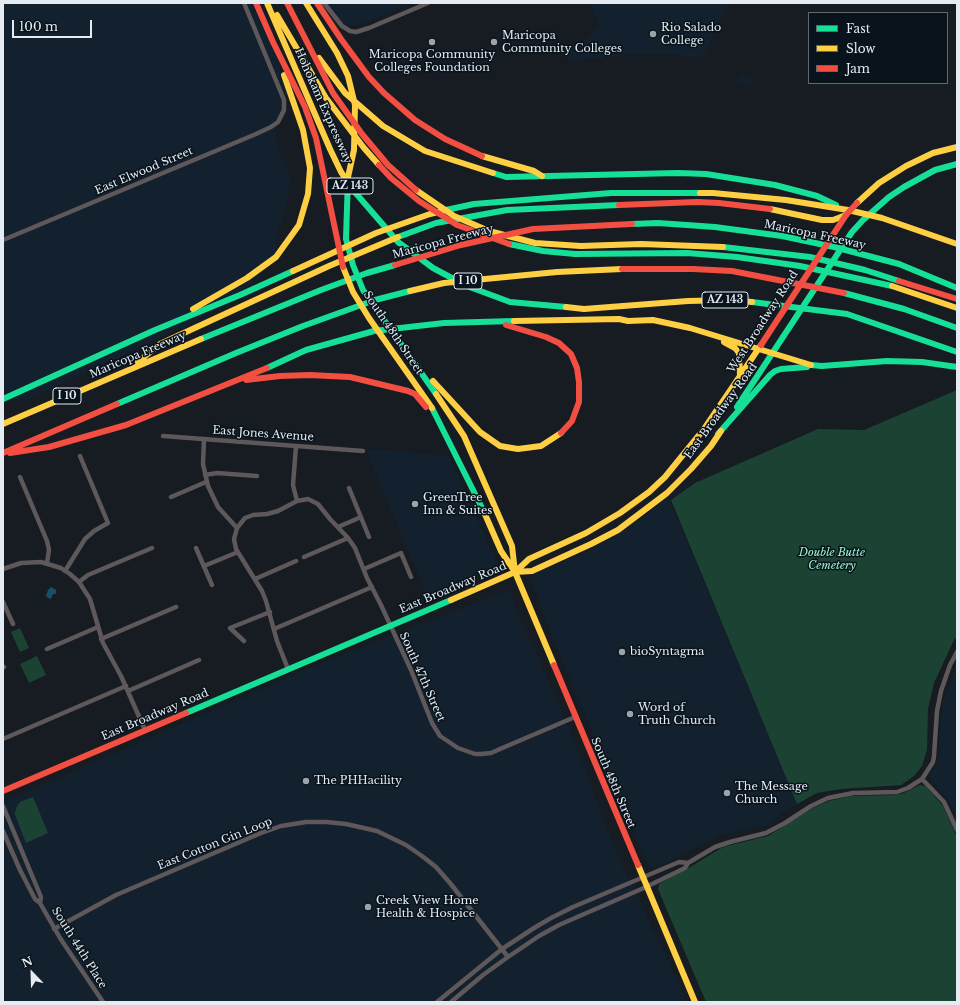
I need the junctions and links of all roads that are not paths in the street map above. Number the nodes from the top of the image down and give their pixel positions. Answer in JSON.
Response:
{"nodes":[{"id":1,"x":244,"y":3,"type":"edge"},
{"id":2,"x":256,"y":3,"type":"edge"},
{"id":3,"x":269,"y":3,"type":"edge"},
{"id":4,"x":287,"y":3,"type":"edge"},
{"id":5,"x":306,"y":3,"type":"edge"},
{"id":6,"x":317,"y":3,"type":"edge"},
{"id":7,"x":324,"y":3,"type":"edge"},
{"id":8,"x":428,"y":3,"type":"edge"},
{"id":9,"x":302,"y":33,"type":"junction"},
{"id":10,"x":273,"y":42,"type":"junction"},
{"id":11,"x":957,"y":147,"type":"edge"},
{"id":12,"x":957,"y":164,"type":"edge"},
{"id":13,"x":542,"y":176,"type":"junction"},
{"id":14,"x":847,"y":212,"type":"junction"},
{"id":15,"x":3,"y":240,"type":"edge"},
{"id":16,"x":957,"y":244,"type":"edge"},
{"id":17,"x":957,"y":288,"type":"edge"},
{"id":18,"x":957,"y":299,"type":"edge"},
{"id":19,"x":957,"y":308,"type":"edge"},
{"id":20,"x":497,"y":322,"type":"junction"},
{"id":21,"x":957,"y":328,"type":"edge"},
{"id":22,"x":155,"y":330,"type":"junction"},
{"id":23,"x":713,"y":335,"type":"junction"},
{"id":24,"x":758,"y":348,"type":"junction"},
{"id":25,"x":405,"y":349,"type":"junction"},
{"id":26,"x":957,"y":352,"type":"edge"},
{"id":27,"x":773,"y":354,"type":"junction"},
{"id":28,"x":822,"y":366,"type":"junction"},
{"id":29,"x":957,"y":367,"type":"edge"},
{"id":30,"x":132,"y":368,"type":"junction"},
{"id":31,"x":740,"y":376,"type":"junction"},
{"id":32,"x":233,"y":382,"type":"junction"},
{"id":33,"x":3,"y":399,"type":"edge"},
{"id":34,"x":435,"y":412,"type":"junction"},
{"id":35,"x":3,"y":424,"type":"edge"},
{"id":36,"x":718,"y":434,"type":"junction"},
{"id":37,"x":163,"y":436,"type":"dead end"},
{"id":38,"x":204,"y":439,"type":"junction"},
{"id":39,"x":296,"y":446,"type":"junction"},
{"id":40,"x":363,"y":451,"type":"dead end"},
{"id":41,"x":3,"y":453,"type":"edge"},
{"id":42,"x":80,"y":456,"type":"dead end"},
{"id":43,"x":205,"y":475,"type":"junction"},
{"id":44,"x":257,"y":476,"type":"dead end"},
{"id":45,"x":20,"y":477,"type":"dead end"},
{"id":46,"x":206,"y":482,"type":"junction"},
{"id":47,"x":349,"y":488,"type":"dead end"},
{"id":48,"x":171,"y":497,"type":"dead end"},
{"id":49,"x":297,"y":501,"type":"junction"},
{"id":50,"x":361,"y":517,"type":"junction"},
{"id":51,"x":338,"y":527,"type":"junction"},
{"id":52,"x":237,"y":528,"type":"junction"},
{"id":53,"x":369,"y":537,"type":"dead end"},
{"id":54,"x":348,"y":538,"type":"junction"},
{"id":55,"x":152,"y":548,"type":"dead end"},
{"id":56,"x":196,"y":548,"type":"dead end"},
{"id":57,"x":238,"y":552,"type":"junction"},
{"id":58,"x":304,"y":557,"type":"dead end"},
{"id":59,"x":296,"y":561,"type":"dead end"},
{"id":60,"x":47,"y":563,"type":"junction"},
{"id":61,"x":204,"y":566,"type":"junction"},
{"id":62,"x":364,"y":568,"type":"junction"},
{"id":63,"x":3,"y":570,"type":"edge"},
{"id":64,"x":65,"y":570,"type":"junction"},
{"id":65,"x":515,"y":572,"type":"junction"},
{"id":66,"x":411,"y":577,"type":"dead end"},
{"id":67,"x":255,"y":579,"type":"junction"},
{"id":68,"x":79,"y":582,"type":"junction"},
{"id":69,"x":212,"y":585,"type":"dead end"},
{"id":70,"x":372,"y":587,"type":"junction"},
{"id":71,"x":3,"y":602,"type":"edge"},
{"id":72,"x":176,"y":606,"type":"dead end"},
{"id":73,"x":270,"y":612,"type":"junction"},
{"id":74,"x":13,"y":624,"type":"dead end"},
{"id":75,"x":390,"y":625,"type":"junction"},
{"id":76,"x":98,"y":627,"type":"junction"},
{"id":77,"x":274,"y":629,"type":"junction"},
{"id":78,"x":101,"y":639,"type":"junction"},
{"id":79,"x":244,"y":641,"type":"dead end"},
{"id":80,"x":47,"y":649,"type":"dead end"},
{"id":81,"x":957,"y":652,"type":"edge"},
{"id":82,"x":199,"y":660,"type":"dead end"},
{"id":83,"x":288,"y":669,"type":"junction"},
{"id":84,"x":127,"y":689,"type":"junction"},
{"id":85,"x":575,"y":717,"type":"junction"},
{"id":86,"x":145,"y":730,"type":"junction"},
{"id":87,"x":3,"y":739,"type":"edge"},
{"id":88,"x":922,"y":779,"type":"junction"},
{"id":89,"x":3,"y":791,"type":"edge"},
{"id":90,"x":3,"y":806,"type":"edge"},
{"id":91,"x":957,"y":830,"type":"edge"},
{"id":92,"x":3,"y":831,"type":"edge"},
{"id":93,"x":688,"y":863,"type":"junction"},
{"id":94,"x":642,"y":878,"type":"junction"},
{"id":95,"x":646,"y":887,"type":"junction"},
{"id":96,"x":40,"y":903,"type":"junction"},
{"id":97,"x":54,"y":929,"type":"junction"},
{"id":98,"x":502,"y":949,"type":"junction"},
{"id":99,"x":508,"y":957,"type":"junction"},
{"id":100,"x":103,"y":1002,"type":"edge"},
{"id":101,"x":437,"y":1002,"type":"edge"},
{"id":102,"x":451,"y":1002,"type":"edge"},
{"id":103,"x":695,"y":1002,"type":"edge"}],
"edges":[{"from":1,"to":15,"type":"street","name":"East Elwood Street"},
{"from":2,"to":10,"type":"main road","name":"South 48th Street"},
{"from":3,"to":19,"type":"main road"},
{"from":3,"to":26,"type":"main road","name":"Hohokam Expressway","number":"AZ 143"},
{"from":4,"to":9,"type":"main road","name":"Hohokam Expressway"},
{"from":5,"to":25,"type":"main road","name":"South 48th Street"},
{"from":6,"to":13,"type":"main road"},
{"from":7,"to":8,"type":"street"},
{"from":9,"to":13,"type":"main road"},
{"from":9,"to":18,"type":"main road"},
{"from":10,"to":22,"type":"main road"},
{"from":10,"to":34,"type":"main road","name":"South 48th Street"},
{"from":11,"to":14,"type":"main road","name":"West Broadway Road"},
{"from":12,"to":27,"type":"main road","name":"East Broadway Road"},
{"from":13,"to":14,"type":"main road"},
{"from":14,"to":16,"type":"main road"},
{"from":14,"to":22,"type":"main road"},
{"from":14,"to":24,"type":"main road","name":"West Broadway Road"},
{"from":14,"to":30,"type":"main road"},
{"from":17,"to":30,"type":"main road","name":"Maricopa Freeway","number":"I 10"},
{"from":20,"to":23,"type":"main road"},
{"from":20,"to":25,"type":"main road"},
{"from":20,"to":32,"type":"main road"},
{"from":21,"to":41,"type":"main road","number":"I 10"},
{"from":22,"to":33,"type":"main road"},
{"from":23,"to":24,"type":"main road"},
{"from":23,"to":31,"type":"main road"},
{"from":24,"to":27,"type":"main road"},
{"from":24,"to":31,"type":"main road","name":"West Broadway Road"},
{"from":25,"to":65,"type":"main road","name":"South 48th Street"},
{"from":27,"to":28,"type":"main road"},
{"from":27,"to":36,"type":"main road","name":"East Broadway Road"},
{"from":28,"to":29,"type":"main road"},
{"from":28,"to":36,"type":"main road"},
{"from":30,"to":35,"type":"main road","name":"Maricopa Freeway","number":"I 10"},
{"from":31,"to":65,"type":"main road","name":"West Broadway Road"},
{"from":32,"to":34,"type":"main road"},
{"from":32,"to":41,"type":"main road"},
{"from":34,"to":65,"type":"main road","name":"South 48th Street"},
{"from":36,"to":65,"type":"main road","name":"East Broadway Road"},
{"from":37,"to":38,"type":"street","name":"East Jones Avenue"},
{"from":38,"to":39,"type":"street","name":"East Jones Avenue"},
{"from":38,"to":43,"type":"street"},
{"from":39,"to":40,"type":"street","name":"East Jones Avenue"},
{"from":39,"to":49,"type":"street"},
{"from":42,"to":64,"type":"street"},
{"from":43,"to":44,"type":"street"},
{"from":43,"to":46,"type":"street"},
{"from":45,"to":60,"type":"street"},
{"from":46,"to":48,"type":"street"},
{"from":46,"to":52,"type":"street"},
{"from":47,"to":50,"type":"street"},
{"from":49,"to":51,"type":"street","name":"South 47th Street"},
{"from":49,"to":52,"type":"street"},
{"from":50,"to":51,"type":"street"},
{"from":50,"to":53,"type":"street"},
{"from":51,"to":54,"type":"street","name":"South 47th Street"},
{"from":52,"to":57,"type":"street"},
{"from":54,"to":58,"type":"street"},
{"from":54,"to":62,"type":"street","name":"South 47th Street"},
{"from":55,"to":68,"type":"street"},
{"from":56,"to":61,"type":"street"},
{"from":57,"to":61,"type":"street"},
{"from":57,"to":67,"type":"street"},
{"from":59,"to":67,"type":"street"},
{"from":60,"to":63,"type":"street"},
{"from":60,"to":64,"type":"street"},
{"from":61,"to":69,"type":"street"},
{"from":62,"to":66,"type":"street"},
{"from":62,"to":70,"type":"street","name":"South 47th Street"},
{"from":64,"to":68,"type":"street"},
{"from":65,"to":75,"type":"main road","name":"East Broadway Road"},
{"from":65,"to":85,"type":"main road","name":"South 48th Street"},
{"from":67,"to":73,"type":"street"},
{"from":68,"to":76,"type":"street"},
{"from":70,"to":75,"type":"street","name":"South 47th Street"},
{"from":70,"to":77,"type":"street"},
{"from":71,"to":74,"type":"street"},
{"from":72,"to":78,"type":"street"},
{"from":73,"to":77,"type":"street"},
{"from":73,"to":79,"type":"street"},
{"from":75,"to":83,"type":"main road","name":"East Broadway Road"},
{"from":75,"to":85,"type":"street","name":"South 47th Street"},
{"from":76,"to":78,"type":"street"},
{"from":76,"to":80,"type":"street"},
{"from":77,"to":83,"type":"street"},
{"from":78,"to":84,"type":"street"},
{"from":81,"to":88,"type":"street"},
{"from":82,"to":84,"type":"street"},
{"from":83,"to":86,"type":"main road","name":"East Broadway Road"},
{"from":84,"to":86,"type":"street"},
{"from":84,"to":87,"type":"street"},
{"from":85,"to":94,"type":"main road","name":"South 48th Street"},
{"from":86,"to":89,"type":"main road","name":"East Broadway Road"},
{"from":88,"to":91,"type":"street"},
{"from":88,"to":93,"type":"street"},
{"from":90,"to":96,"type":"street","name":"South 44th Place"},
{"from":92,"to":96,"type":"street","name":"South 44th Place"},
{"from":93,"to":94,"type":"street"},
{"from":93,"to":95,"type":"street"},
{"from":94,"to":95,"type":"main road","name":"South 48th Street"},
{"from":94,"to":98,"type":"street"},
{"from":95,"to":99,"type":"street"},
{"from":95,"to":103,"type":"main road","name":"South 48th Street"},
{"from":96,"to":97,"type":"street","name":"South 44th Place"},
{"from":97,"to":98,"type":"street","name":"East Cotton Gin Loop"},
{"from":97,"to":100,"type":"street","name":"South 44th Place"},
{"from":98,"to":99,"type":"street","name":"East Cotton Gin Loop"},
{"from":98,"to":101,"type":"street"},
{"from":99,"to":102,"type":"street"}]}
